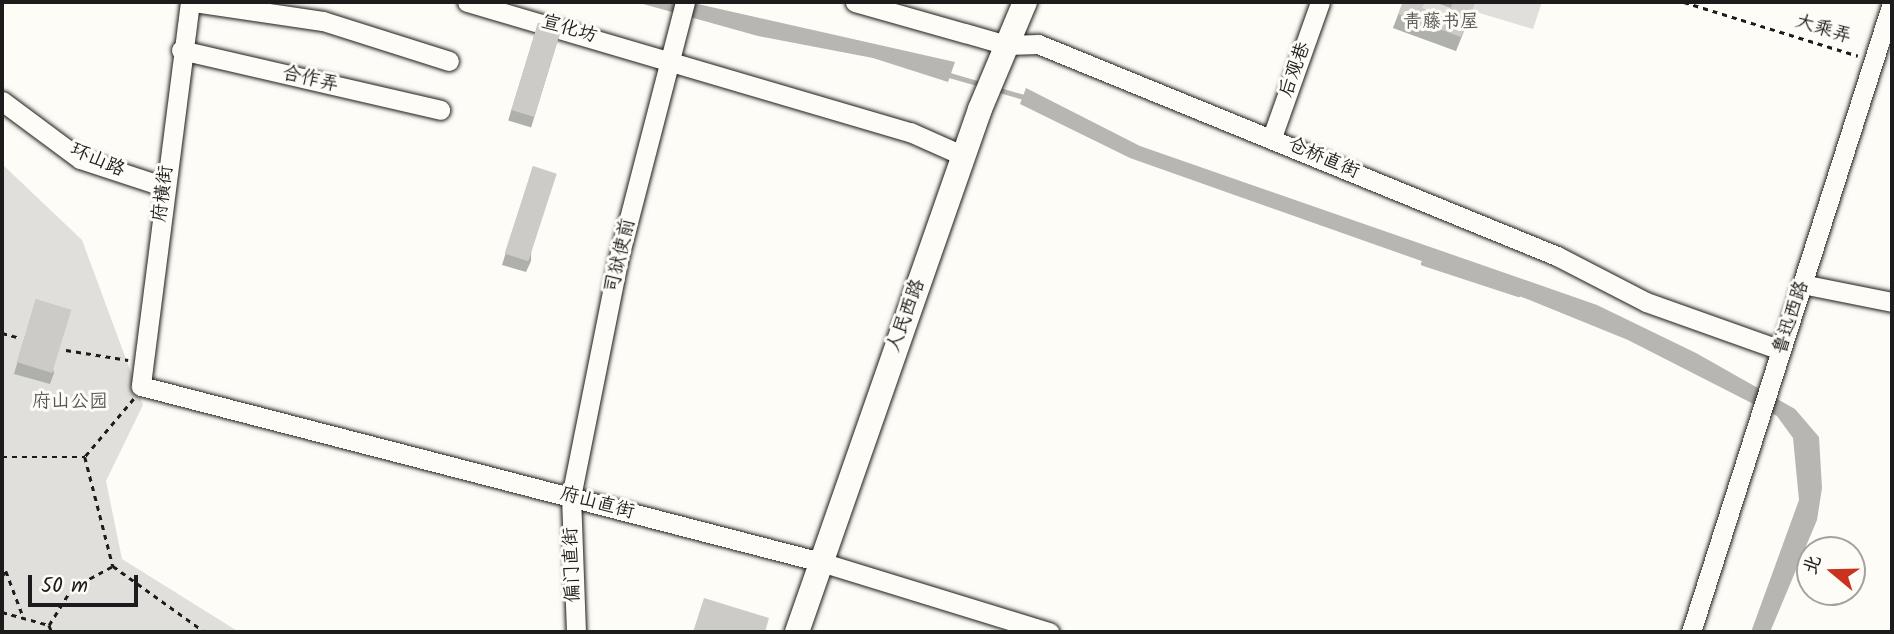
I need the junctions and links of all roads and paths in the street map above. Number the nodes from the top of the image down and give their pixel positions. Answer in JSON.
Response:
{"nodes":[{"id":1,"x":192,"y":2,"type":"edge"},
{"id":2,"x":467,"y":2,"type":"edge"},
{"id":3,"x":855,"y":2,"type":"edge"},
{"id":4,"x":1025,"y":2,"type":"edge"},
{"id":5,"x":1320,"y":2,"type":"edge"},
{"id":6,"x":1685,"y":2,"type":"edge"},
{"id":7,"x":1892,"y":3,"type":"edge"},
{"id":8,"x":683,"y":10,"type":"edge"},
{"id":9,"x":1007,"y":44,"type":"junction"},
{"id":10,"x":181,"y":50,"type":"junction"},
{"id":11,"x":671,"y":58,"type":"junction"},
{"id":12,"x":449,"y":61,"type":"dead end"},
{"id":13,"x":1874,"y":61,"type":"junction"},
{"id":14,"x":2,"y":101,"type":"edge"},
{"id":15,"x":440,"y":110,"type":"dead end"},
{"id":16,"x":1272,"y":137,"type":"junction"},
{"id":17,"x":964,"y":156,"type":"junction"},
{"id":18,"x":165,"y":187,"type":"junction"},
{"id":19,"x":1802,"y":284,"type":"junction"},
{"id":20,"x":1892,"y":302,"type":"edge"},
{"id":21,"x":2,"y":333,"type":"edge"},
{"id":22,"x":17,"y":338,"type":"dead end"},
{"id":23,"x":66,"y":350,"type":"edge"},
{"id":24,"x":1781,"y":350,"type":"junction"},
{"id":25,"x":112,"y":360,"type":"dead end"},
{"id":26,"x":141,"y":386,"type":"junction"},
{"id":27,"x":2,"y":457,"type":"edge"},
{"id":28,"x":85,"y":457,"type":"junction"},
{"id":29,"x":571,"y":497,"type":"junction"},
{"id":30,"x":821,"y":562,"type":"junction"},
{"id":31,"x":113,"y":566,"type":"junction"},
{"id":32,"x":2,"y":576,"type":"edge"},
{"id":33,"x":2,"y":612,"type":"edge"},
{"id":34,"x":24,"y":619,"type":"junction"},
{"id":35,"x":49,"y":625,"type":"junction"},
{"id":36,"x":52,"y":632,"type":"edge"},
{"id":37,"x":205,"y":632,"type":"edge"},
{"id":38,"x":576,"y":632,"type":"edge"},
{"id":39,"x":797,"y":632,"type":"edge"},
{"id":40,"x":1049,"y":632,"type":"edge"},
{"id":41,"x":1691,"y":632,"type":"edge"}],
"edges":[{"from":1,"to":10,"type":"street","name":"府横街"},
{"from":1,"to":12,"type":"street"},
{"from":2,"to":11,"type":"street","name":"宣化坊"},
{"from":3,"to":9,"type":"street","name":"仓桥直街"},
{"from":4,"to":9,"type":"main road","name":"人民西路"},
{"from":5,"to":16,"type":"street","name":"后观巷"},
{"from":6,"to":13,"type":"path","name":"大乘弄"},
{"from":7,"to":13,"type":"street","name":"鲁迅西路"},
{"from":8,"to":11,"type":"street","name":"司狱使前"},
{"from":9,"to":16,"type":"street","name":"仓桥直街"},
{"from":9,"to":17,"type":"main road","name":"人民西路"},
{"from":10,"to":15,"type":"street","name":"合作弄"},
{"from":10,"to":18,"type":"street","name":"府横街"},
{"from":11,"to":17,"type":"street","name":"宣化坊"},
{"from":11,"to":29,"type":"street","name":"司狱使前"},
{"from":13,"to":19,"type":"street","name":"鲁迅西路"},
{"from":14,"to":18,"type":"street","name":"环山路"},
{"from":16,"to":24,"type":"street","name":"仓桥直街"},
{"from":17,"to":30,"type":"main road","name":"人民西路"},
{"from":18,"to":26,"type":"street","name":"府横街"},
{"from":19,"to":20,"type":"street"},
{"from":19,"to":24,"type":"street","name":"鲁迅西路"},
{"from":21,"to":22,"type":"path"},
{"from":23,"to":25,"type":"path"},
{"from":24,"to":41,"type":"street","name":"鲁迅西路"},
{"from":26,"to":28,"type":"path"},
{"from":26,"to":29,"type":"street","name":"府山直街"},
{"from":27,"to":28,"type":"path"},
{"from":28,"to":31,"type":"path"},
{"from":29,"to":30,"type":"street","name":"府山直街"},
{"from":29,"to":38,"type":"street","name":"偏门直街"},
{"from":30,"to":39,"type":"main road","name":"人民西路"},
{"from":30,"to":40,"type":"street","name":"府山直街"},
{"from":31,"to":35,"type":"path"},
{"from":31,"to":37,"type":"path"},
{"from":32,"to":34,"type":"path"},
{"from":33,"to":34,"type":"path"},
{"from":34,"to":35,"type":"path"},
{"from":35,"to":36,"type":"path"}]}
